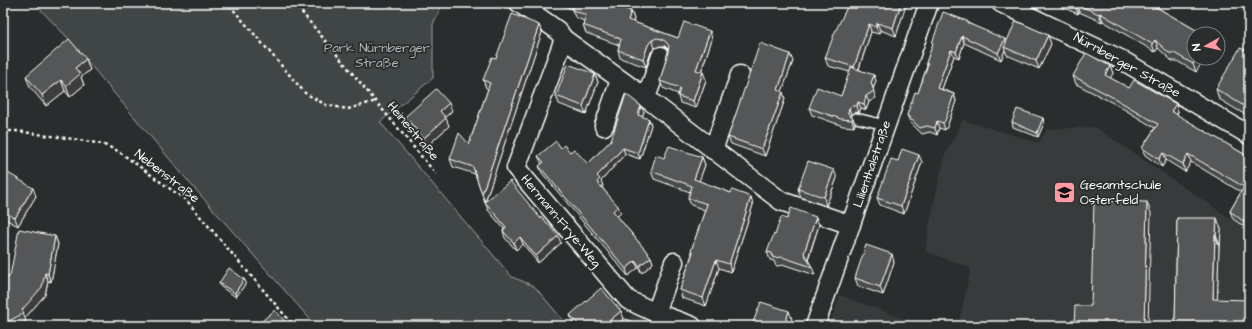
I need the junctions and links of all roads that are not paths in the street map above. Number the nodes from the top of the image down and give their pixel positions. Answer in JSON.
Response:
{"nodes":[{"id":1,"x":519,"y":3,"type":"edge"},
{"id":2,"x":929,"y":3,"type":"edge"},
{"id":3,"x":1001,"y":3,"type":"edge"},
{"id":4,"x":564,"y":39,"type":"junction"},
{"id":5,"x":661,"y":56,"type":"dead end"},
{"id":6,"x":740,"y":75,"type":"dead end"},
{"id":7,"x":620,"y":80,"type":"junction"},
{"id":8,"x":646,"y":98,"type":"junction"},
{"id":9,"x":856,"y":118,"type":"dead end"},
{"id":10,"x":886,"y":125,"type":"junction"},
{"id":11,"x":604,"y":126,"type":"dead end"},
{"id":12,"x":1249,"y":135,"type":"edge"},
{"id":13,"x":713,"y":150,"type":"junction"},
{"id":14,"x":851,"y":225,"type":"junction"},
{"id":15,"x":674,"y":262,"type":"dead end"},
{"id":16,"x":656,"y":313,"type":"junction"},
{"id":17,"x":692,"y":326,"type":"edge"},
{"id":18,"x":815,"y":326,"type":"edge"}],
"edges":[{"from":1,"to":4,"type":"street"},
{"from":2,"to":10,"type":"street","name":"Lilienthalstraße"},
{"from":3,"to":12,"type":"street","name":"Nürnberger Straße"},
{"from":4,"to":7,"type":"street"},
{"from":4,"to":16,"type":"street","name":"Hermann-Frye-Weg"},
{"from":5,"to":8,"type":"street"},
{"from":6,"to":13,"type":"street"},
{"from":7,"to":8,"type":"street"},
{"from":7,"to":11,"type":"street"},
{"from":8,"to":13,"type":"street"},
{"from":9,"to":10,"type":"lane"},
{"from":10,"to":14,"type":"street","name":"Lilienthalstraße"},
{"from":13,"to":14,"type":"street"},
{"from":14,"to":18,"type":"street","name":"Lilienthalstraße"},
{"from":15,"to":16,"type":"street"},
{"from":16,"to":17,"type":"street","name":"Hermann-Frye-Weg"}]}
